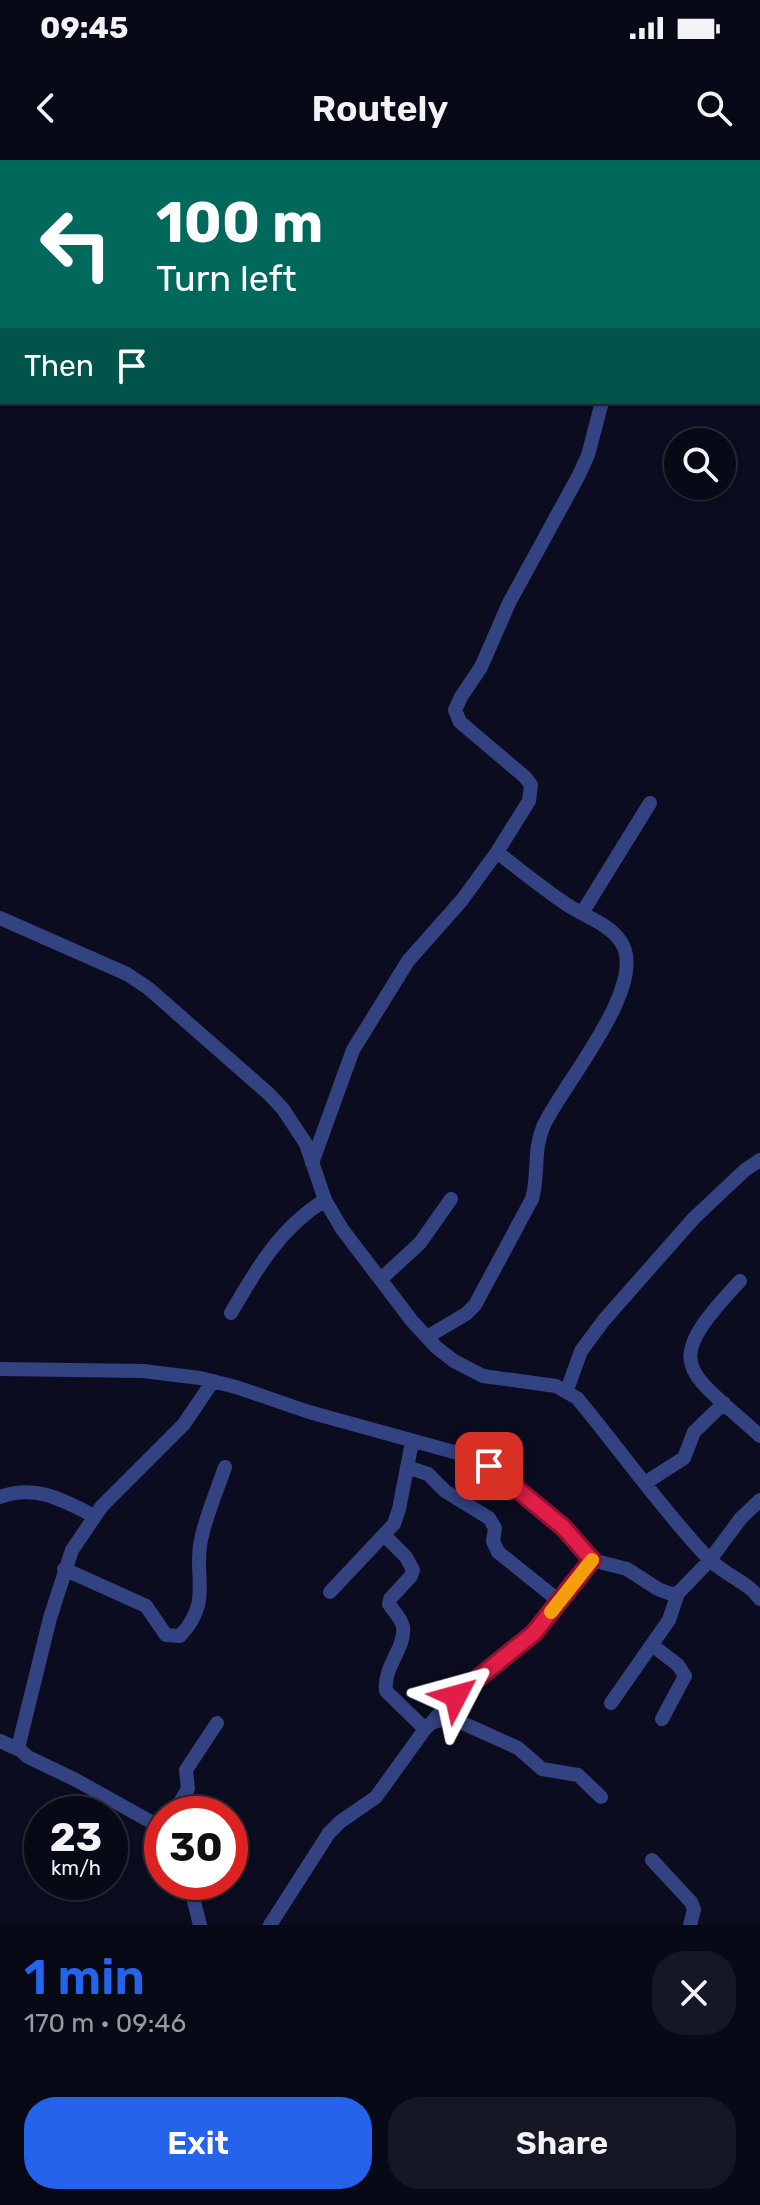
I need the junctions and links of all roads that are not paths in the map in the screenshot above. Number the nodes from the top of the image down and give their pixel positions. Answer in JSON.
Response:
{"nodes":[{"id":1,"x":601,"y":404,"type":"edge"},
{"id":2,"x":650,"y":803,"type":"dead end"},
{"id":3,"x":497,"y":852,"type":"junction"},
{"id":4,"x":582,"y":913,"type":"junction"},
{"id":5,"x":0,"y":918,"type":"edge"},
{"id":6,"x":760,"y":1160,"type":"edge"},
{"id":7,"x":312,"y":1163,"type":"junction"},
{"id":8,"x":451,"y":1199,"type":"dead end"},
{"id":9,"x":325,"y":1200,"type":"junction"},
{"id":10,"x":381,"y":1279,"type":"junction"},
{"id":11,"x":740,"y":1281,"type":"dead end"},
{"id":12,"x":231,"y":1313,"type":"dead end"},
{"id":13,"x":427,"y":1337,"type":"junction"},
{"id":14,"x":0,"y":1369,"type":"edge"},
{"id":15,"x":213,"y":1381,"type":"junction"},
{"id":16,"x":567,"y":1390,"type":"junction"},
{"id":17,"x":724,"y":1403,"type":"junction"},
{"id":18,"x":760,"y":1436,"type":"edge"},
{"id":19,"x":412,"y":1442,"type":"junction"},
{"id":20,"x":225,"y":1467,"type":"dead end"},
{"id":21,"x":407,"y":1467,"type":"junction"},
{"id":22,"x":645,"y":1483,"type":"junction"},
{"id":23,"x":0,"y":1497,"type":"edge"},
{"id":24,"x":760,"y":1500,"type":"edge"},
{"id":25,"x":94,"y":1516,"type":"junction"},
{"id":26,"x":385,"y":1536,"type":"junction"},
{"id":27,"x":592,"y":1560,"type":"junction"},
{"id":28,"x":706,"y":1564,"type":"junction"},
{"id":29,"x":64,"y":1569,"type":"junction"},
{"id":30,"x":681,"y":1590,"type":"junction"},
{"id":31,"x":330,"y":1592,"type":"dead end"},
{"id":32,"x":760,"y":1599,"type":"edge"},
{"id":33,"x":559,"y":1601,"type":"junction"},
{"id":34,"x":652,"y":1645,"type":"junction"},
{"id":35,"x":611,"y":1703,"type":"dead end"},
{"id":36,"x":662,"y":1719,"type":"dead end"},
{"id":37,"x":217,"y":1723,"type":"dead end"},
{"id":38,"x":428,"y":1726,"type":"junction"},
{"id":39,"x":0,"y":1741,"type":"edge"},
{"id":40,"x":20,"y":1750,"type":"junction"},
{"id":41,"x":184,"y":1796,"type":"edge"},
{"id":42,"x":601,"y":1797,"type":"dead end"},
{"id":43,"x":144,"y":1818,"type":"edge"},
{"id":44,"x":652,"y":1860,"type":"dead end"},
{"id":45,"x":194,"y":1900,"type":"edge"},
{"id":46,"x":200,"y":1925,"type":"edge"},
{"id":47,"x":270,"y":1925,"type":"edge"},
{"id":48,"x":690,"y":1925,"type":"edge"}],
"edges":[{"from":1,"to":3,"type":"street"},
{"from":2,"to":4,"type":"street"},
{"from":3,"to":4,"type":"street"},
{"from":3,"to":7,"type":"street"},
{"from":4,"to":13,"type":"street"},
{"from":5,"to":7,"type":"street"},
{"from":6,"to":16,"type":"street"},
{"from":7,"to":9,"type":"street"},
{"from":8,"to":10,"type":"street"},
{"from":9,"to":10,"type":"street"},
{"from":9,"to":12,"type":"street"},
{"from":10,"to":13,"type":"street"},
{"from":11,"to":17,"type":"street"},
{"from":13,"to":16,"type":"street"},
{"from":14,"to":15,"type":"street"},
{"from":15,"to":19,"type":"street"},
{"from":15,"to":25,"type":"street"},
{"from":16,"to":22,"type":"street"},
{"from":17,"to":18,"type":"street"},
{"from":17,"to":22,"type":"street"},
{"from":19,"to":21,"type":"street"},
{"from":19,"to":27,"type":"street"},
{"from":20,"to":29,"type":"street"},
{"from":21,"to":26,"type":"street"},
{"from":21,"to":33,"type":"street"},
{"from":22,"to":28,"type":"street"},
{"from":23,"to":25,"type":"street"},
{"from":24,"to":28,"type":"street"},
{"from":25,"to":29,"type":"street"},
{"from":26,"to":31,"type":"street"},
{"from":26,"to":38,"type":"street"},
{"from":27,"to":30,"type":"street"},
{"from":27,"to":33,"type":"street"},
{"from":28,"to":30,"type":"street"},
{"from":28,"to":32,"type":"street"},
{"from":29,"to":40,"type":"street"},
{"from":30,"to":34,"type":"street"},
{"from":33,"to":38,"type":"street"},
{"from":34,"to":35,"type":"street"},
{"from":34,"to":36,"type":"street"},
{"from":37,"to":41,"type":"street"},
{"from":38,"to":42,"type":"street"},
{"from":38,"to":47,"type":"street"},
{"from":39,"to":40,"type":"street"},
{"from":40,"to":43,"type":"street"},
{"from":44,"to":48,"type":"street"},
{"from":45,"to":46,"type":"street"}]}
